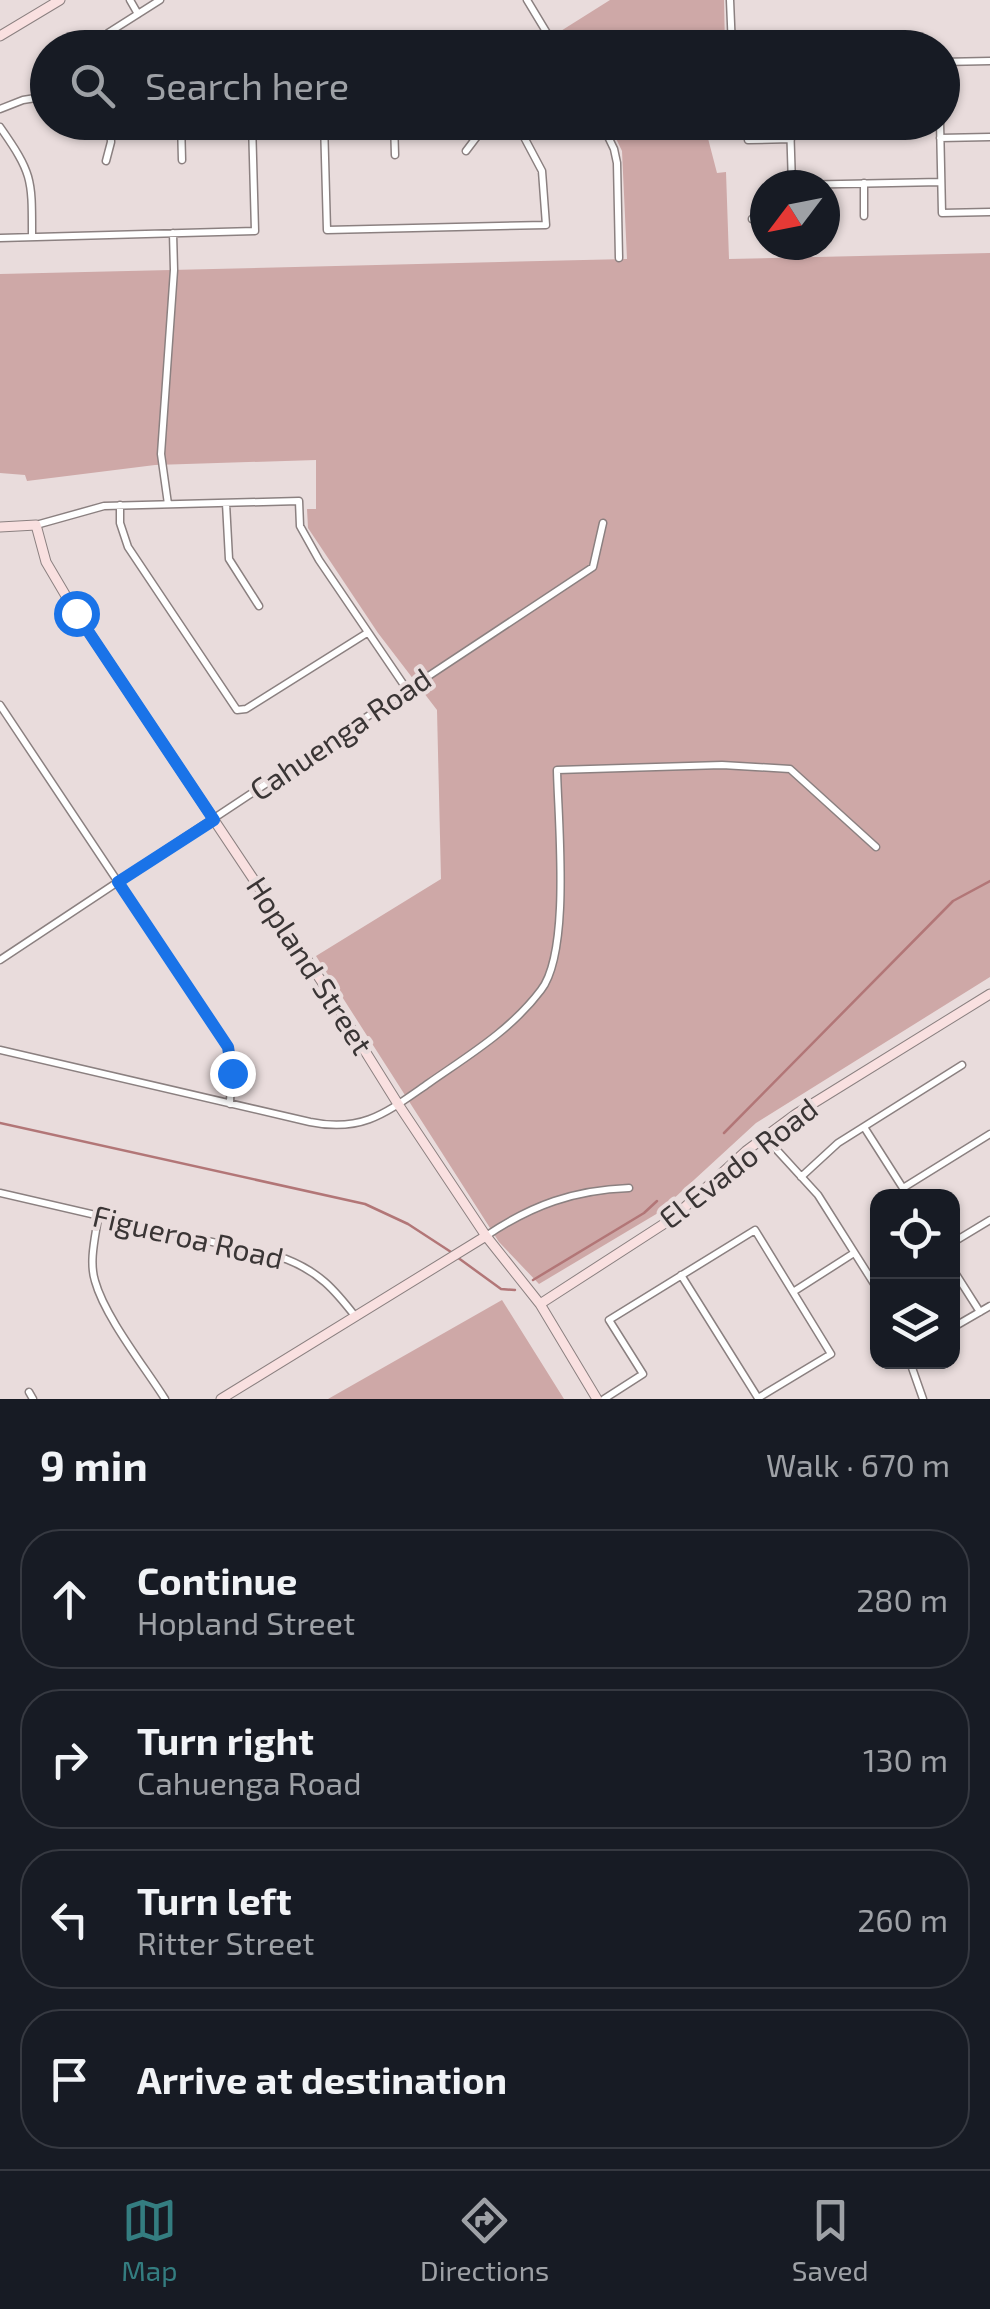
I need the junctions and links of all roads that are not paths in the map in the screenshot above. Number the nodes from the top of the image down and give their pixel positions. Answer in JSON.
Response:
{"nodes":[{"id":1,"x":60,"y":0,"type":"edge"},
{"id":2,"x":130,"y":0,"type":"edge"},
{"id":3,"x":160,"y":0,"type":"edge"},
{"id":4,"x":730,"y":0,"type":"edge"},
{"id":5,"x":532,"y":3,"type":"edge"},
{"id":6,"x":138,"y":14,"type":"junction"},
{"id":7,"x":113,"y":30,"type":"edge"},
{"id":8,"x":546,"y":30,"type":"edge"},
{"id":9,"x":731,"y":30,"type":"edge"},
{"id":10,"x":0,"y":36,"type":"edge"},
{"id":11,"x":990,"y":61,"type":"edge"},
{"id":12,"x":960,"y":62,"type":"edge"},
{"id":13,"x":30,"y":99,"type":"edge"},
{"id":14,"x":0,"y":109,"type":"edge"},
{"id":15,"x":0,"y":127,"type":"edge"},
{"id":16,"x":990,"y":137,"type":"edge"},
{"id":17,"x":960,"y":138,"type":"edge"},
{"id":18,"x":111,"y":140,"type":"edge"},
{"id":19,"x":181,"y":140,"type":"edge"},
{"id":20,"x":253,"y":140,"type":"edge"},
{"id":21,"x":324,"y":140,"type":"edge"},
{"id":22,"x":395,"y":140,"type":"edge"},
{"id":23,"x":474,"y":140,"type":"edge"},
{"id":24,"x":526,"y":140,"type":"edge"},
{"id":25,"x":610,"y":140,"type":"edge"},
{"id":26,"x":791,"y":140,"type":"edge"},
{"id":27,"x":940,"y":140,"type":"edge"},
{"id":28,"x":466,"y":150,"type":"dead end"},
{"id":29,"x":395,"y":155,"type":"dead end"},
{"id":30,"x":182,"y":160,"type":"dead end"},
{"id":31,"x":106,"y":161,"type":"dead end"},
{"id":32,"x":792,"y":170,"type":"edge"},
{"id":33,"x":941,"y":182,"type":"junction"},
{"id":34,"x":864,"y":183,"type":"junction"},
{"id":35,"x":840,"y":184,"type":"edge"},
{"id":36,"x":990,"y":212,"type":"edge"},
{"id":37,"x":864,"y":216,"type":"dead end"},
{"id":38,"x":174,"y":233,"type":"junction"},
{"id":39,"x":32,"y":237,"type":"junction"},
{"id":40,"x":0,"y":238,"type":"edge"},
{"id":41,"x":619,"y":258,"type":"dead end"},
{"id":42,"x":226,"y":503,"type":"junction"},
{"id":43,"x":168,"y":504,"type":"junction"},
{"id":44,"x":120,"y":505,"type":"junction"},
{"id":45,"x":604,"y":523,"type":"dead end"},
{"id":46,"x":36,"y":525,"type":"junction"},
{"id":47,"x":0,"y":527,"type":"edge"},
{"id":48,"x":259,"y":606,"type":"dead end"},
{"id":49,"x":367,"y":633,"type":"junction"},
{"id":50,"x":408,"y":691,"type":"junction"},
{"id":51,"x":0,"y":705,"type":"edge"},
{"id":52,"x":214,"y":820,"type":"junction"},
{"id":53,"x":876,"y":848,"type":"dead end"},
{"id":54,"x":118,"y":882,"type":"junction"},
{"id":55,"x":0,"y":960,"type":"edge"},
{"id":56,"x":990,"y":994,"type":"edge"},
{"id":57,"x":0,"y":1050,"type":"edge"},
{"id":58,"x":962,"y":1064,"type":"dead end"},
{"id":59,"x":230,"y":1104,"type":"junction"},
{"id":60,"x":398,"y":1104,"type":"junction"},
{"id":61,"x":864,"y":1127,"type":"junction"},
{"id":62,"x":990,"y":1134,"type":"edge"},
{"id":63,"x":764,"y":1136,"type":"junction"},
{"id":64,"x":801,"y":1177,"type":"junction"},
{"id":65,"x":629,"y":1188,"type":"dead end"},
{"id":66,"x":903,"y":1188,"type":"joint"},
{"id":67,"x":0,"y":1193,"type":"edge"},
{"id":68,"x":98,"y":1218,"type":"junction"},
{"id":69,"x":990,"y":1220,"type":"edge"},
{"id":70,"x":486,"y":1236,"type":"junction"},
{"id":71,"x":960,"y":1238,"type":"edge"},
{"id":72,"x":854,"y":1253,"type":"junction"},
{"id":73,"x":682,"y":1275,"type":"junction"},
{"id":74,"x":871,"y":1279,"type":"edge"},
{"id":75,"x":959,"y":1279,"type":"edge"},
{"id":76,"x":794,"y":1292,"type":"junction"},
{"id":77,"x":540,"y":1304,"type":"junction"},
{"id":78,"x":990,"y":1306,"type":"edge"},
{"id":79,"x":980,"y":1312,"type":"junction"},
{"id":80,"x":356,"y":1316,"type":"junction"},
{"id":81,"x":960,"y":1323,"type":"edge"},
{"id":82,"x":912,"y":1369,"type":"edge"},
{"id":83,"x":758,"y":1398,"type":"edge"},
{"id":84,"x":165,"y":1399,"type":"edge"},
{"id":85,"x":221,"y":1399,"type":"edge"},
{"id":86,"x":600,"y":1399,"type":"edge"},
{"id":87,"x":923,"y":1399,"type":"edge"}],
"edges":[{"from":1,"to":10,"type":"street"},
{"from":2,"to":6,"type":"street"},
{"from":3,"to":6,"type":"street"},
{"from":4,"to":9,"type":"street"},
{"from":5,"to":8,"type":"street"},
{"from":6,"to":7,"type":"street"},
{"from":11,"to":12,"type":"street"},
{"from":13,"to":14,"type":"street"},
{"from":15,"to":39,"type":"street"},
{"from":16,"to":17,"type":"street"},
{"from":18,"to":31,"type":"street"},
{"from":19,"to":30,"type":"street"},
{"from":20,"to":38,"type":"street"},
{"from":21,"to":24,"type":"street"},
{"from":22,"to":29,"type":"street"},
{"from":23,"to":28,"type":"street"},
{"from":25,"to":41,"type":"street"},
{"from":26,"to":32,"type":"street"},
{"from":27,"to":33,"type":"street"},
{"from":33,"to":34,"type":"street"},
{"from":33,"to":36,"type":"street"},
{"from":34,"to":35,"type":"street"},
{"from":34,"to":37,"type":"street"},
{"from":38,"to":39,"type":"street"},
{"from":38,"to":43,"type":"street"},
{"from":39,"to":40,"type":"street"},
{"from":42,"to":43,"type":"street"},
{"from":42,"to":48,"type":"street"},
{"from":42,"to":49,"type":"street"},
{"from":43,"to":44,"type":"street"},
{"from":44,"to":46,"type":"street"},
{"from":44,"to":49,"type":"street"},
{"from":45,"to":50,"type":"street","name":"Cahuenga Road"},
{"from":46,"to":47,"type":"street"},
{"from":46,"to":52,"type":"street","name":"Hopland Street"},
{"from":49,"to":50,"type":"street"},
{"from":50,"to":52,"type":"street","name":"Cahuenga Road"},
{"from":51,"to":54,"type":"street"},
{"from":52,"to":54,"type":"street","name":"Cahuenga Road"},
{"from":52,"to":60,"type":"street","name":"Hopland Street"},
{"from":53,"to":60,"type":"street"},
{"from":54,"to":55,"type":"street","name":"Cahuenga Road"},
{"from":54,"to":59,"type":"street"},
{"from":56,"to":63,"type":"street","name":"El Evado Road"},
{"from":57,"to":59,"type":"street"},
{"from":58,"to":61,"type":"street"},
{"from":59,"to":60,"type":"street"},
{"from":60,"to":70,"type":"street","name":"Hopland Street"},
{"from":61,"to":64,"type":"street"},
{"from":61,"to":66,"type":"street"},
{"from":62,"to":66,"type":"street"},
{"from":63,"to":64,"type":"street"},
{"from":63,"to":77,"type":"street","name":"El Evado Road"},
{"from":64,"to":72,"type":"street"},
{"from":65,"to":70,"type":"street"},
{"from":67,"to":68,"type":"street","name":"Figueroa Road"},
{"from":68,"to":80,"type":"street","name":"Figueroa Road"},
{"from":68,"to":84,"type":"street"},
{"from":69,"to":71,"type":"street"},
{"from":70,"to":77,"type":"street","name":"Hopland Street"},
{"from":70,"to":80,"type":"street"},
{"from":72,"to":74,"type":"street"},
{"from":72,"to":76,"type":"street"},
{"from":73,"to":76,"type":"street"},
{"from":73,"to":83,"type":"street"},
{"from":73,"to":86,"type":"street"},
{"from":75,"to":79,"type":"street"},
{"from":76,"to":83,"type":"street"},
{"from":77,"to":86,"type":"street","name":"Hopland Street"},
{"from":78,"to":79,"type":"street"},
{"from":79,"to":81,"type":"street"},
{"from":80,"to":85,"type":"street"},
{"from":82,"to":87,"type":"street"}]}
